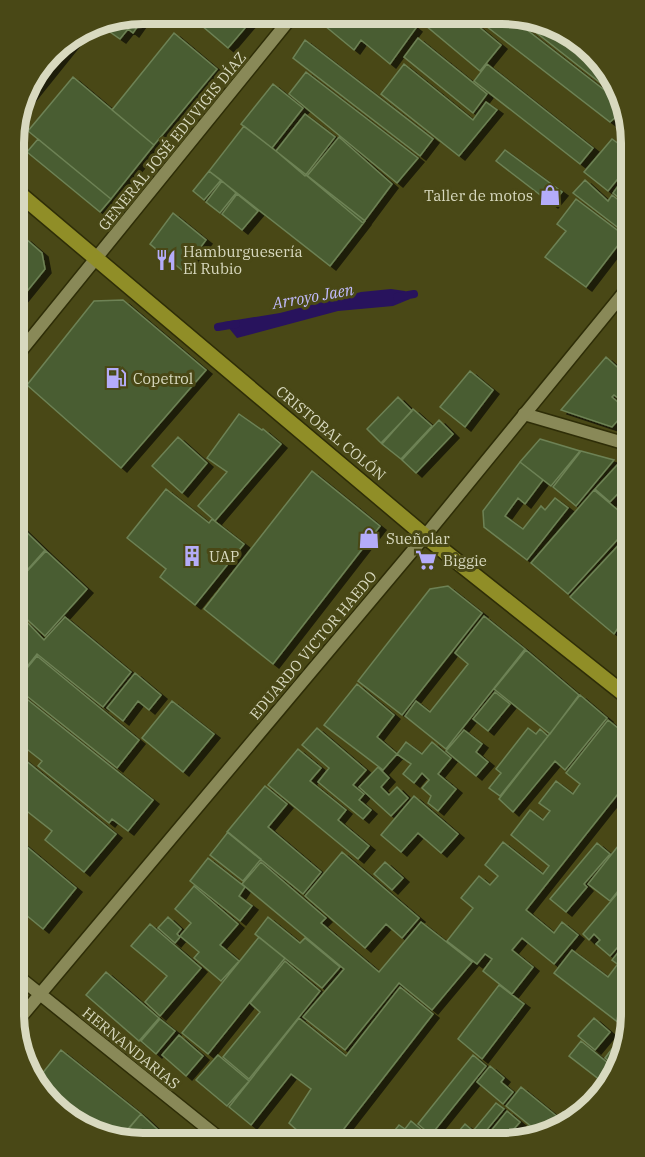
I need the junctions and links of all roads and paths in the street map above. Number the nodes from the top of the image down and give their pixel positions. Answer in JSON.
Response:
{"nodes":[{"id":1,"x":286,"y":24,"type":"edge"},
{"id":2,"x":24,"y":198,"type":"edge"},
{"id":3,"x":96,"y":259,"type":"junction"},
{"id":4,"x":621,"y":296,"type":"edge"},
{"id":5,"x":24,"y":347,"type":"edge"},
{"id":6,"x":524,"y":414,"type":"junction"},
{"id":7,"x":621,"y":442,"type":"edge"},
{"id":8,"x":425,"y":536,"type":"junction"},
{"id":9,"x":621,"y":692,"type":"edge"},
{"id":10,"x":24,"y":981,"type":"edge"},
{"id":11,"x":40,"y":995,"type":"junction"},
{"id":12,"x":24,"y":1013,"type":"edge"},
{"id":13,"x":213,"y":1133,"type":"edge"}],
"edges":[{"from":1,"to":3,"type":"street","name":"GENERAL JOSÉ EDUVIGIS DÍAZ"},
{"from":2,"to":3,"type":"main road","name":"CRISTOBAL COLÓN"},
{"from":3,"to":5,"type":"street","name":"GENERAL JOSÉ EDUVIGIS DÍAZ"},
{"from":3,"to":8,"type":"main road","name":"CRISTOBAL COLÓN"},
{"from":4,"to":6,"type":"street","name":"EDUARDO VICTOR HAEDO"},
{"from":6,"to":7,"type":"street"},
{"from":6,"to":8,"type":"street","name":"EDUARDO VICTOR HAEDO"},
{"from":8,"to":9,"type":"main road","name":"CRISTOBAL COLÓN"},
{"from":8,"to":11,"type":"street","name":"EDUARDO VICTOR HAEDO"},
{"from":10,"to":11,"type":"street","name":"HERNANDARIAS"},
{"from":11,"to":12,"type":"street","name":"EDUARDO VICTOR HAEDO"},
{"from":11,"to":13,"type":"street","name":"HERNANDARIAS"}]}
